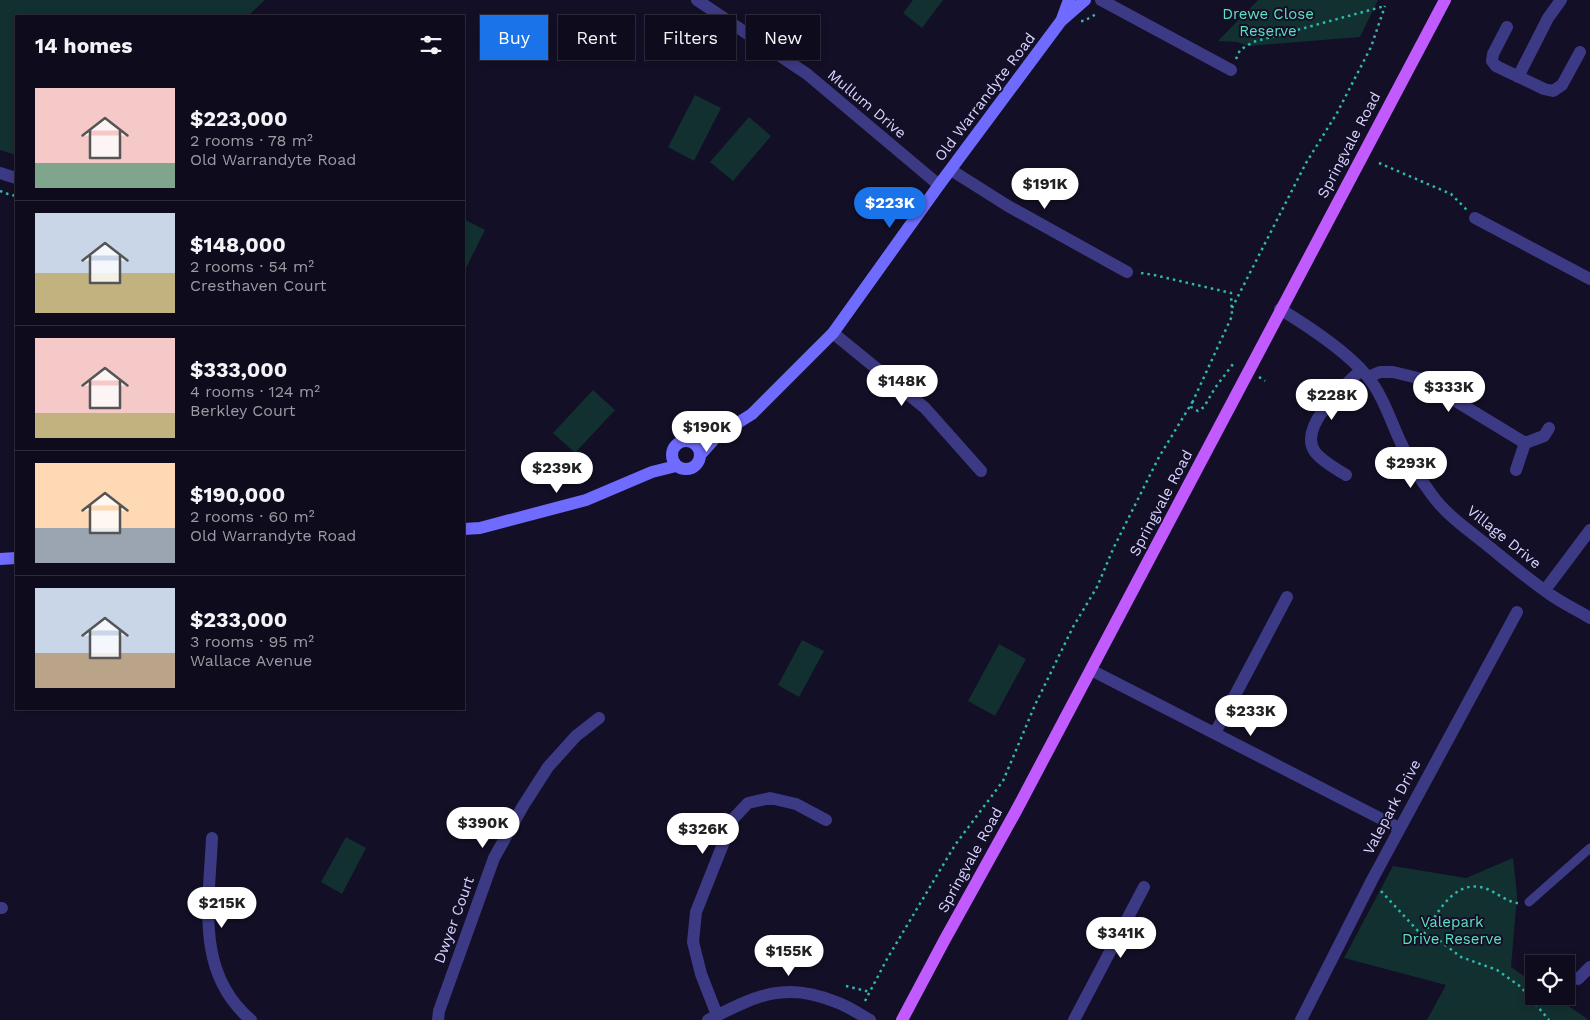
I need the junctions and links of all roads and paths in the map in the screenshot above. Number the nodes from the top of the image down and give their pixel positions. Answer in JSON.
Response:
{"nodes":[{"id":1,"x":697,"y":0,"type":"edge"},
{"id":2,"x":1070,"y":0,"type":"edge"},
{"id":3,"x":1085,"y":0,"type":"edge"},
{"id":4,"x":1445,"y":0,"type":"edge"},
{"id":5,"x":1561,"y":0,"type":"edge"},
{"id":6,"x":1116,"y":4,"type":"edge"},
{"id":7,"x":1100,"y":6,"type":"edge"},
{"id":8,"x":1061,"y":21,"type":"junction"},
{"id":9,"x":1084,"y":21,"type":"dead end"},
{"id":10,"x":1507,"y":27,"type":"dead end"},
{"id":11,"x":1580,"y":52,"type":"dead end"},
{"id":12,"x":1231,"y":70,"type":"joint"},
{"id":13,"x":1518,"y":77,"type":"junction"},
{"id":14,"x":1378,"y":163,"type":"dead end"},
{"id":15,"x":951,"y":170,"type":"junction"},
{"id":16,"x":0,"y":173,"type":"edge"},
{"id":17,"x":15,"y":178,"type":"edge"},
{"id":18,"x":939,"y":185,"type":"junction"},
{"id":19,"x":0,"y":191,"type":"edge"},
{"id":20,"x":15,"y":196,"type":"edge"},
{"id":21,"x":1475,"y":218,"type":"joint"},
{"id":22,"x":1127,"y":272,"type":"joint"},
{"id":23,"x":1590,"y":279,"type":"edge"},
{"id":24,"x":1232,"y":308,"type":"junction"},
{"id":25,"x":1280,"y":309,"type":"junction"},
{"id":26,"x":833,"y":332,"type":"junction"},
{"id":27,"x":1248,"y":372,"type":"junction"},
{"id":28,"x":1364,"y":373,"type":"junction"},
{"id":29,"x":1266,"y":381,"type":"dead end"},
{"id":30,"x":1193,"y":401,"type":"junction"},
{"id":31,"x":1549,"y":428,"type":"dead end"},
{"id":32,"x":717,"y":436,"type":"junction"},
{"id":33,"x":692,"y":442,"type":"junction"},
{"id":34,"x":1525,"y":443,"type":"junction"},
{"id":35,"x":671,"y":453,"type":"junction"},
{"id":36,"x":700,"y":455,"type":"junction"},
{"id":37,"x":676,"y":466,"type":"junction"},
{"id":38,"x":1516,"y":470,"type":"dead end"},
{"id":39,"x":981,"y":471,"type":"dead end"},
{"id":40,"x":652,"y":472,"type":"junction"},
{"id":41,"x":1346,"y":475,"type":"dead end"},
{"id":42,"x":465,"y":529,"type":"edge"},
{"id":43,"x":1590,"y":530,"type":"edge"},
{"id":44,"x":15,"y":558,"type":"edge"},
{"id":45,"x":0,"y":560,"type":"edge"},
{"id":46,"x":1545,"y":590,"type":"junction"},
{"id":47,"x":1287,"y":597,"type":"dead end"},
{"id":48,"x":1516,"y":612,"type":"dead end"},
{"id":49,"x":1590,"y":618,"type":"edge"},
{"id":50,"x":1091,"y":670,"type":"junction"},
{"id":51,"x":599,"y":718,"type":"dead end"},
{"id":52,"x":1215,"y":734,"type":"junction"},
{"id":53,"x":826,"y":820,"type":"dead end"},
{"id":54,"x":1399,"y":828,"type":"junction"},
{"id":55,"x":212,"y":838,"type":"dead end"},
{"id":56,"x":1590,"y":848,"type":"edge"},
{"id":57,"x":1372,"y":880,"type":"junction"},
{"id":58,"x":1144,"y":887,"type":"dead end"},
{"id":59,"x":1529,"y":902,"type":"joint"},
{"id":60,"x":1424,"y":934,"type":"junction"},
{"id":61,"x":1590,"y":967,"type":"edge"},
{"id":62,"x":1578,"y":979,"type":"dead end"},
{"id":63,"x":846,"y":986,"type":"dead end"},
{"id":64,"x":870,"y":992,"type":"junction"},
{"id":65,"x":858,"y":1014,"type":"junction"},
{"id":66,"x":712,"y":1018,"type":"edge"},
{"id":67,"x":251,"y":1020,"type":"edge"},
{"id":68,"x":438,"y":1020,"type":"edge"},
{"id":69,"x":870,"y":1020,"type":"edge"},
{"id":70,"x":902,"y":1020,"type":"edge"},
{"id":71,"x":1074,"y":1020,"type":"edge"},
{"id":72,"x":1301,"y":1020,"type":"edge"},
{"id":73,"x":1549,"y":1020,"type":"edge"}],
"edges":[{"from":1,"to":18,"type":"street","name":"Mullum Drive"},
{"from":2,"to":8,"type":"main road","name":"Old Warrandyte Road"},
{"from":3,"to":8,"type":"main road","name":"Old Warrandyte Road"},
{"from":4,"to":25,"type":"main road","name":"Springvale Road"},
{"from":5,"to":13,"type":"street"},
{"from":6,"to":7,"type":"street"},
{"from":6,"to":12,"type":"street"},
{"from":7,"to":9,"type":"path"},
{"from":8,"to":15,"type":"main road","name":"Old Warrandyte Road"},
{"from":10,"to":13,"type":"street"},
{"from":11,"to":13,"type":"street"},
{"from":12,"to":24,"type":"path"},
{"from":14,"to":21,"type":"path"},
{"from":15,"to":18,"type":"main road","name":"Old Warrandyte Road"},
{"from":15,"to":22,"type":"street"},
{"from":16,"to":17,"type":"street"},
{"from":18,"to":26,"type":"main road","name":"Old Warrandyte Road"},
{"from":19,"to":20,"type":"path"},
{"from":21,"to":23,"type":"street"},
{"from":22,"to":24,"type":"path"},
{"from":24,"to":30,"type":"path"},
{"from":25,"to":27,"type":"main road","name":"Springvale Road"},
{"from":25,"to":28,"type":"street","name":"Village Drive"},
{"from":26,"to":32,"type":"main road","name":"Old Warrandyte Road"},
{"from":26,"to":39,"type":"street"},
{"from":27,"to":29,"type":"path"},
{"from":27,"to":30,"type":"path"},
{"from":27,"to":50,"type":"main road","name":"Springvale Road"},
{"from":28,"to":34,"type":"street"},
{"from":28,"to":41,"type":"street"},
{"from":28,"to":46,"type":"street","name":"Village Drive"},
{"from":30,"to":64,"type":"path"},
{"from":31,"to":34,"type":"street"},
{"from":32,"to":33,"type":"main road","name":"Old Warrandyte Road"},
{"from":32,"to":36,"type":"main road","name":"Old Warrandyte Road"},
{"from":33,"to":35,"type":"main road","name":"Old Warrandyte Road"},
{"from":33,"to":36,"type":"main road"},
{"from":34,"to":38,"type":"street"},
{"from":35,"to":37,"type":"main road"},
{"from":35,"to":40,"type":"main road","name":"Old Warrandyte Road"},
{"from":36,"to":37,"type":"main road","name":"Old Warrandyte Road"},
{"from":37,"to":40,"type":"main road","name":"Old Warrandyte Road"},
{"from":40,"to":42,"type":"main road","name":"Old Warrandyte Road"},
{"from":43,"to":46,"type":"street"},
{"from":44,"to":45,"type":"main road"},
{"from":46,"to":49,"type":"street","name":"Village Drive"},
{"from":47,"to":52,"type":"street"},
{"from":48,"to":54,"type":"street","name":"Valepark Drive"},
{"from":50,"to":52,"type":"street"},
{"from":50,"to":70,"type":"main road","name":"Springvale Road"},
{"from":51,"to":68,"type":"street","name":"Dwyer Court"},
{"from":52,"to":54,"type":"street"},
{"from":53,"to":66,"type":"street"},
{"from":54,"to":57,"type":"street","name":"Valepark Drive"},
{"from":55,"to":67,"type":"street"},
{"from":56,"to":59,"type":"lane"},
{"from":57,"to":60,"type":"path"},
{"from":57,"to":72,"type":"street","name":"Valepark Drive"},
{"from":58,"to":71,"type":"street"},
{"from":59,"to":60,"type":"path"},
{"from":60,"to":73,"type":"path"},
{"from":61,"to":62,"type":"street"},
{"from":63,"to":64,"type":"path"},
{"from":64,"to":65,"type":"path"},
{"from":65,"to":66,"type":"street"},
{"from":65,"to":69,"type":"street"}]}
